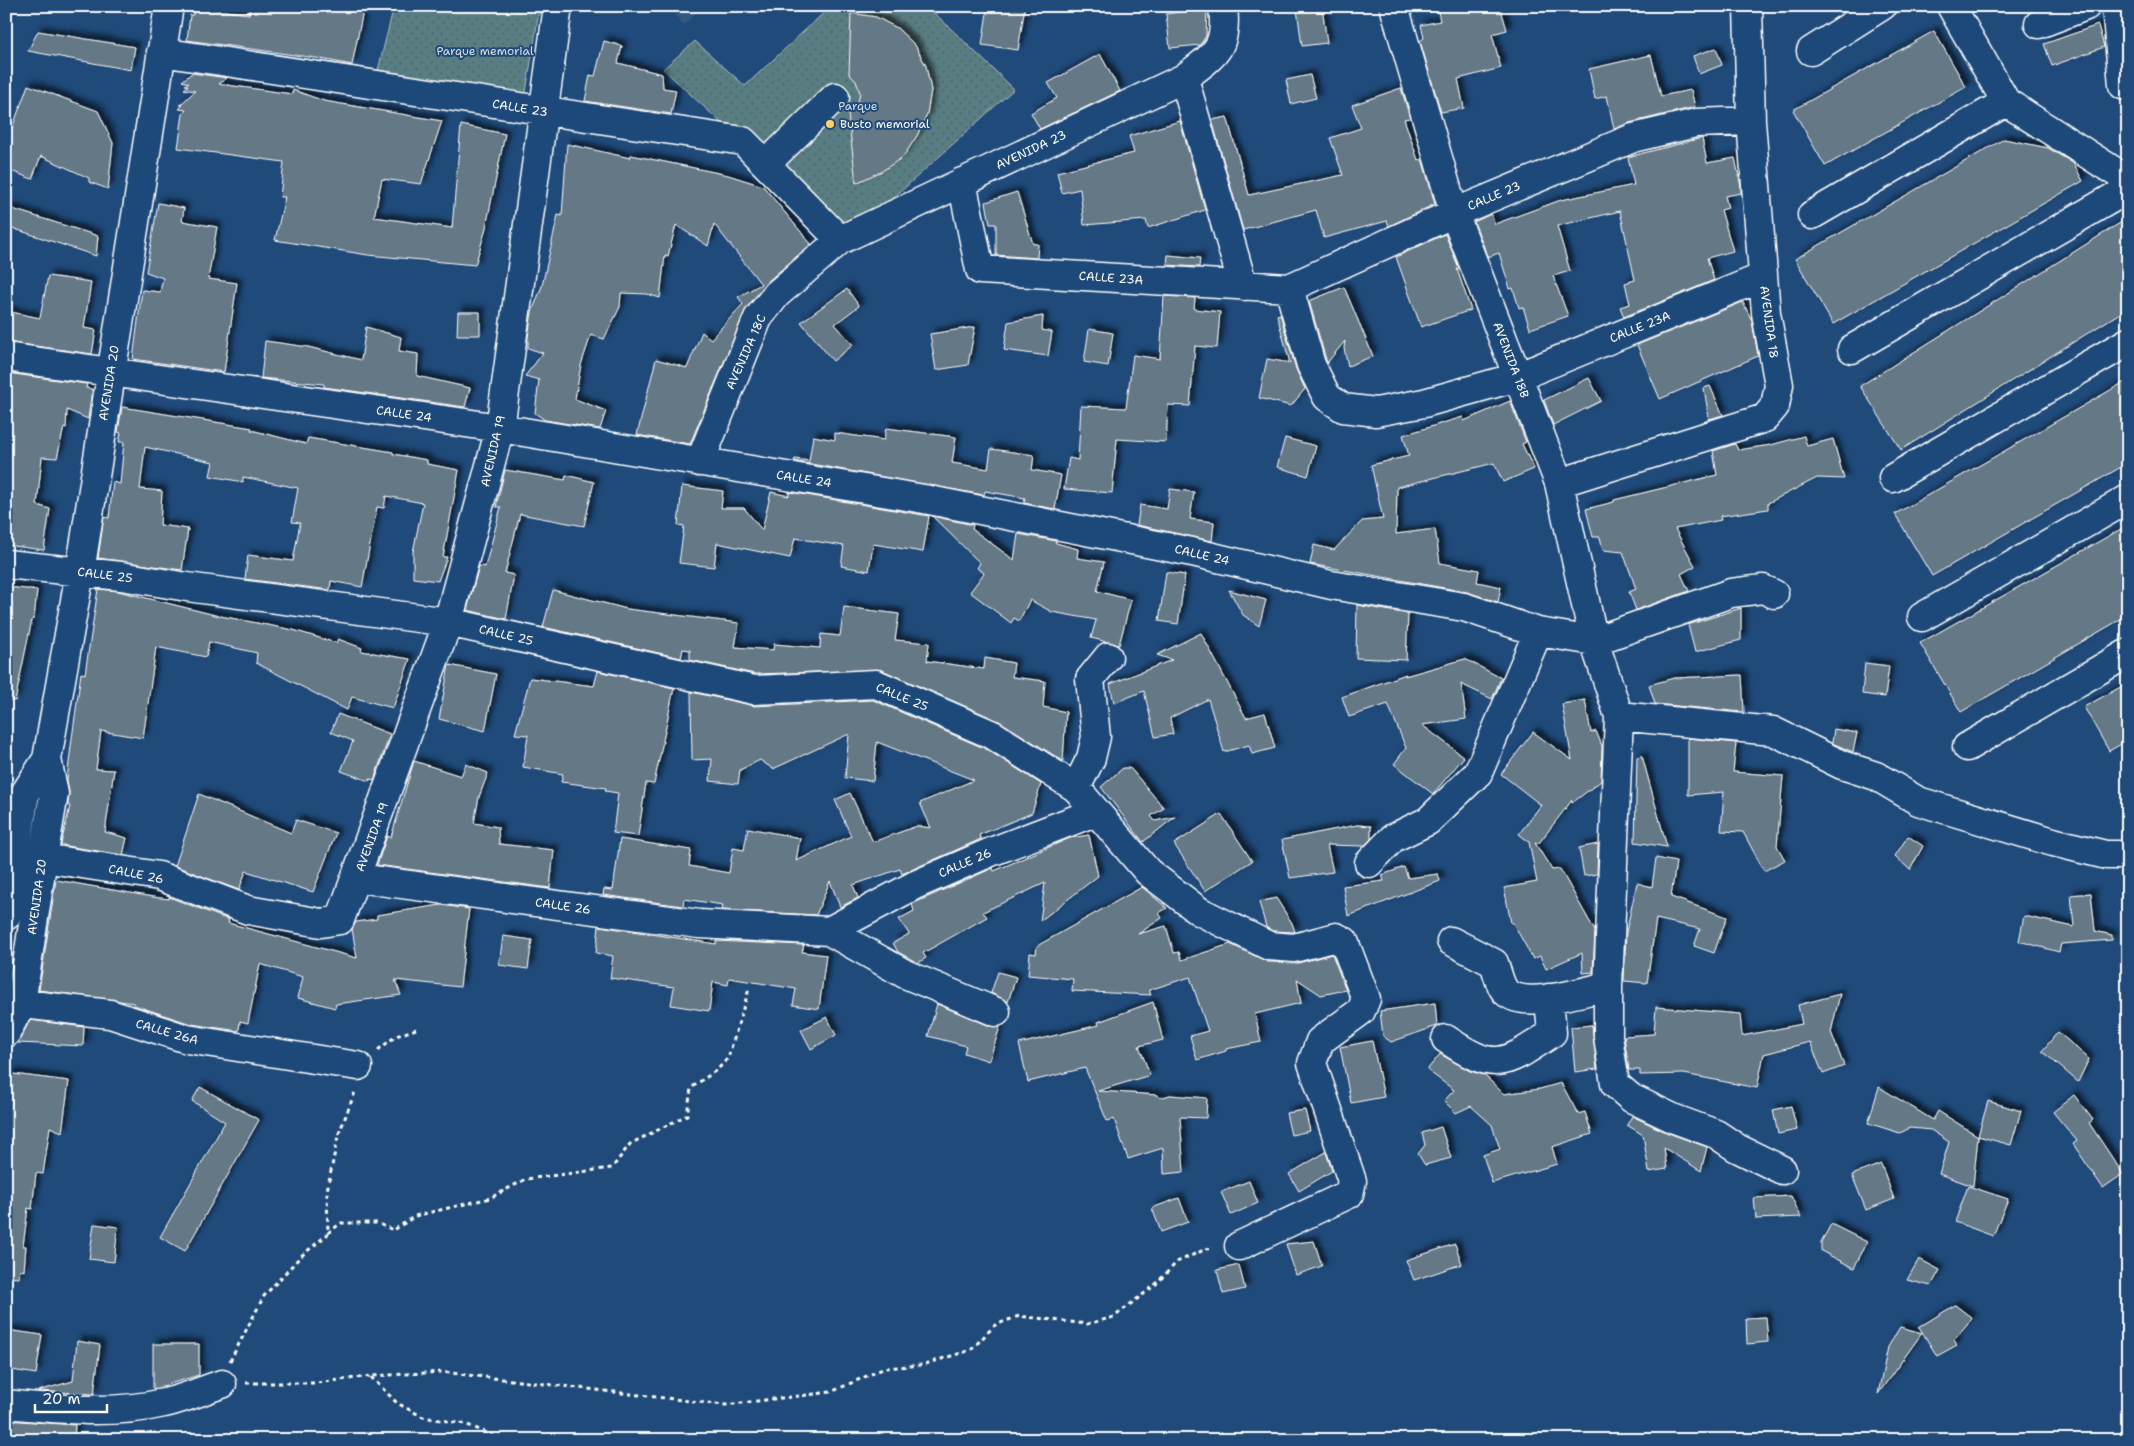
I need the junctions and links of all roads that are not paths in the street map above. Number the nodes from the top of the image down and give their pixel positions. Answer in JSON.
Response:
{"nodes":[{"id":1,"x":169,"y":6,"type":"edge"},
{"id":2,"x":558,"y":6,"type":"edge"},
{"id":3,"x":1223,"y":6,"type":"edge"},
{"id":4,"x":1394,"y":6,"type":"edge"},
{"id":5,"x":1748,"y":6,"type":"edge"},
{"id":6,"x":1882,"y":6,"type":"edge"},
{"id":7,"x":1951,"y":6,"type":"edge"},
{"id":8,"x":2086,"y":6,"type":"edge"},
{"id":9,"x":2116,"y":6,"type":"edge"},
{"id":10,"x":2039,"y":24,"type":"dead end"},
{"id":11,"x":1811,"y":51,"type":"dead end"},
{"id":12,"x":161,"y":52,"type":"junction"},
{"id":13,"x":1184,"y":78,"type":"junction"},
{"id":14,"x":2122,"y":85,"type":"dead end"},
{"id":15,"x":835,"y":97,"type":"dead end"},
{"id":16,"x":2006,"y":102,"type":"junction"},
{"id":17,"x":542,"y":112,"type":"junction"},
{"id":18,"x":1751,"y":121,"type":"junction"},
{"id":19,"x":767,"y":164,"type":"junction"},
{"id":20,"x":2128,"y":180,"type":"edge"},
{"id":21,"x":962,"y":182,"type":"junction"},
{"id":22,"x":2128,"y":189,"type":"edge"},
{"id":23,"x":1454,"y":213,"type":"junction"},
{"id":24,"x":1812,"y":215,"type":"dead end"},
{"id":25,"x":840,"y":240,"type":"junction"},
{"id":26,"x":1763,"y":277,"type":"junction"},
{"id":27,"x":1243,"y":286,"type":"junction"},
{"id":28,"x":1289,"y":288,"type":"junction"},
{"id":29,"x":2128,"y":342,"type":"edge"},
{"id":30,"x":1852,"y":349,"type":"dead end"},
{"id":31,"x":6,"y":357,"type":"edge"},
{"id":32,"x":111,"y":371,"type":"junction"},
{"id":33,"x":1517,"y":377,"type":"junction"},
{"id":34,"x":500,"y":428,"type":"junction"},
{"id":35,"x":700,"y":462,"type":"junction"},
{"id":36,"x":1893,"y":478,"type":"dead end"},
{"id":37,"x":1559,"y":483,"type":"junction"},
{"id":38,"x":2128,"y":499,"type":"edge"},
{"id":39,"x":6,"y":564,"type":"edge"},
{"id":40,"x":80,"y":572,"type":"junction"},
{"id":41,"x":1774,"y":594,"type":"dead end"},
{"id":42,"x":1922,"y":617,"type":"dead end"},
{"id":43,"x":448,"y":622,"type":"junction"},
{"id":44,"x":1538,"y":632,"type":"junction"},
{"id":45,"x":1594,"y":642,"type":"junction"},
{"id":46,"x":2128,"y":653,"type":"edge"},
{"id":47,"x":1108,"y":657,"type":"dead end"},
{"id":48,"x":1619,"y":716,"type":"junction"},
{"id":49,"x":1967,"y":747,"type":"dead end"},
{"id":50,"x":47,"y":759,"type":"junction"},
{"id":51,"x":1076,"y":788,"type":"junction"},
{"id":52,"x":16,"y":793,"type":"edge"},
{"id":53,"x":54,"y":794,"type":"junction"},
{"id":54,"x":1095,"y":812,"type":"junction"},
{"id":55,"x":2128,"y":855,"type":"edge"},
{"id":56,"x":43,"y":858,"type":"junction"},
{"id":57,"x":1369,"y":863,"type":"dead end"},
{"id":58,"x":357,"y":878,"type":"junction"},
{"id":59,"x":6,"y":916,"type":"edge"},
{"id":60,"x":829,"y":931,"type":"junction"},
{"id":61,"x":1451,"y":941,"type":"dead end"},
{"id":62,"x":1608,"y":986,"type":"junction"},
{"id":63,"x":1549,"y":998,"type":"junction"},
{"id":64,"x":14,"y":1003,"type":"edge"},
{"id":65,"x":996,"y":1012,"type":"dead end"},
{"id":66,"x":6,"y":1033,"type":"edge"},
{"id":67,"x":1446,"y":1039,"type":"dead end"},
{"id":68,"x":358,"y":1066,"type":"road end"},
{"id":69,"x":1782,"y":1170,"type":"dead end"},
{"id":70,"x":1239,"y":1246,"type":"road end"},
{"id":71,"x":222,"y":1384,"type":"road end"},
{"id":72,"x":6,"y":1404,"type":"edge"}],
"edges":[{"from":1,"to":12,"type":"street","name":"AVENIDA 20"},
{"from":2,"to":17,"type":"street","name":"AVENIDA 19"},
{"from":3,"to":13,"type":"street","name":"AVENIDA 23"},
{"from":4,"to":23,"type":"street","name":"AVENIDA 18B"},
{"from":5,"to":18,"type":"street","name":"AVENIDA 18"},
{"from":6,"to":11,"type":"street"},
{"from":7,"to":16,"type":"street"},
{"from":8,"to":10,"type":"street"},
{"from":9,"to":14,"type":"street"},
{"from":12,"to":17,"type":"street","name":"CALLE 23"},
{"from":12,"to":32,"type":"street","name":"AVENIDA 20"},
{"from":13,"to":21,"type":"street","name":"AVENIDA 23"},
{"from":13,"to":27,"type":"street"},
{"from":15,"to":19,"type":"street"},
{"from":16,"to":20,"type":"street"},
{"from":16,"to":24,"type":"street"},
{"from":17,"to":19,"type":"street","name":"CALLE 23"},
{"from":17,"to":34,"type":"street","name":"AVENIDA 19"},
{"from":18,"to":23,"type":"street","name":"CALLE 23"},
{"from":18,"to":26,"type":"street","name":"AVENIDA 18"},
{"from":19,"to":25,"type":"street","name":"CALLE 23"},
{"from":21,"to":25,"type":"street","name":"AVENIDA 23"},
{"from":21,"to":27,"type":"street","name":"CALLE 23A"},
{"from":22,"to":30,"type":"street"},
{"from":23,"to":28,"type":"street","name":"CALLE 23"},
{"from":23,"to":33,"type":"street","name":"AVENIDA 18B"},
{"from":25,"to":35,"type":"street","name":"AVENIDA 18C"},
{"from":26,"to":33,"type":"street","name":"CALLE 23A"},
{"from":26,"to":37,"type":"street","name":"AVENIDA 18"},
{"from":27,"to":28,"type":"street","name":"CALLE 23"},
{"from":28,"to":33,"type":"street"},
{"from":29,"to":36,"type":"street"},
{"from":31,"to":32,"type":"street","name":"CALLE 24"},
{"from":32,"to":34,"type":"street","name":"CALLE 24"},
{"from":32,"to":40,"type":"street","name":"AVENIDA 20"},
{"from":33,"to":37,"type":"street","name":"AVENIDA 18B"},
{"from":34,"to":35,"type":"street","name":"CALLE 24"},
{"from":34,"to":43,"type":"street","name":"AVENIDA 19"},
{"from":35,"to":44,"type":"street","name":"CALLE 24"},
{"from":37,"to":45,"type":"street","name":"AVENIDA 18B"},
{"from":38,"to":42,"type":"street"},
{"from":39,"to":40,"type":"street","name":"CALLE 25"},
{"from":40,"to":43,"type":"street","name":"CALLE 25"},
{"from":40,"to":50,"type":"street","name":"AVENIDA 20"},
{"from":41,"to":45,"type":"street"},
{"from":43,"to":51,"type":"street","name":"CALLE 25"},
{"from":43,"to":58,"type":"street","name":"AVENIDA 19"},
{"from":44,"to":45,"type":"street","name":"CALLE 24"},
{"from":44,"to":57,"type":"street"},
{"from":45,"to":48,"type":"street","name":"AVENIDA 18B"},
{"from":46,"to":49,"type":"street"},
{"from":47,"to":51,"type":"street"},
{"from":48,"to":55,"type":"street"},
{"from":48,"to":62,"type":"street"},
{"from":50,"to":52,"type":"street","name":"AVENIDA 20"},
{"from":50,"to":53,"type":"street","name":"AVENIDA 20"},
{"from":51,"to":54,"type":"street","name":"CALLE 25"},
{"from":52,"to":53,"type":"street"},
{"from":52,"to":59,"type":"street","name":"AVENIDA 20"},
{"from":53,"to":56,"type":"street","name":"AVENIDA 20"},
{"from":54,"to":60,"type":"street","name":"CALLE 26"},
{"from":54,"to":70,"type":"street","name":"CALLE 25"},
{"from":56,"to":58,"type":"street","name":"CALLE 26"},
{"from":56,"to":64,"type":"street","name":"AVENIDA 20"},
{"from":58,"to":60,"type":"street","name":"CALLE 26"},
{"from":60,"to":65,"type":"street"},
{"from":61,"to":63,"type":"street"},
{"from":62,"to":63,"type":"street"},
{"from":62,"to":69,"type":"street"},
{"from":63,"to":67,"type":"street"},
{"from":64,"to":66,"type":"street","name":"AVENIDA 20"},
{"from":64,"to":68,"type":"street","name":"CALLE 26A"},
{"from":71,"to":72,"type":"street"}]}
